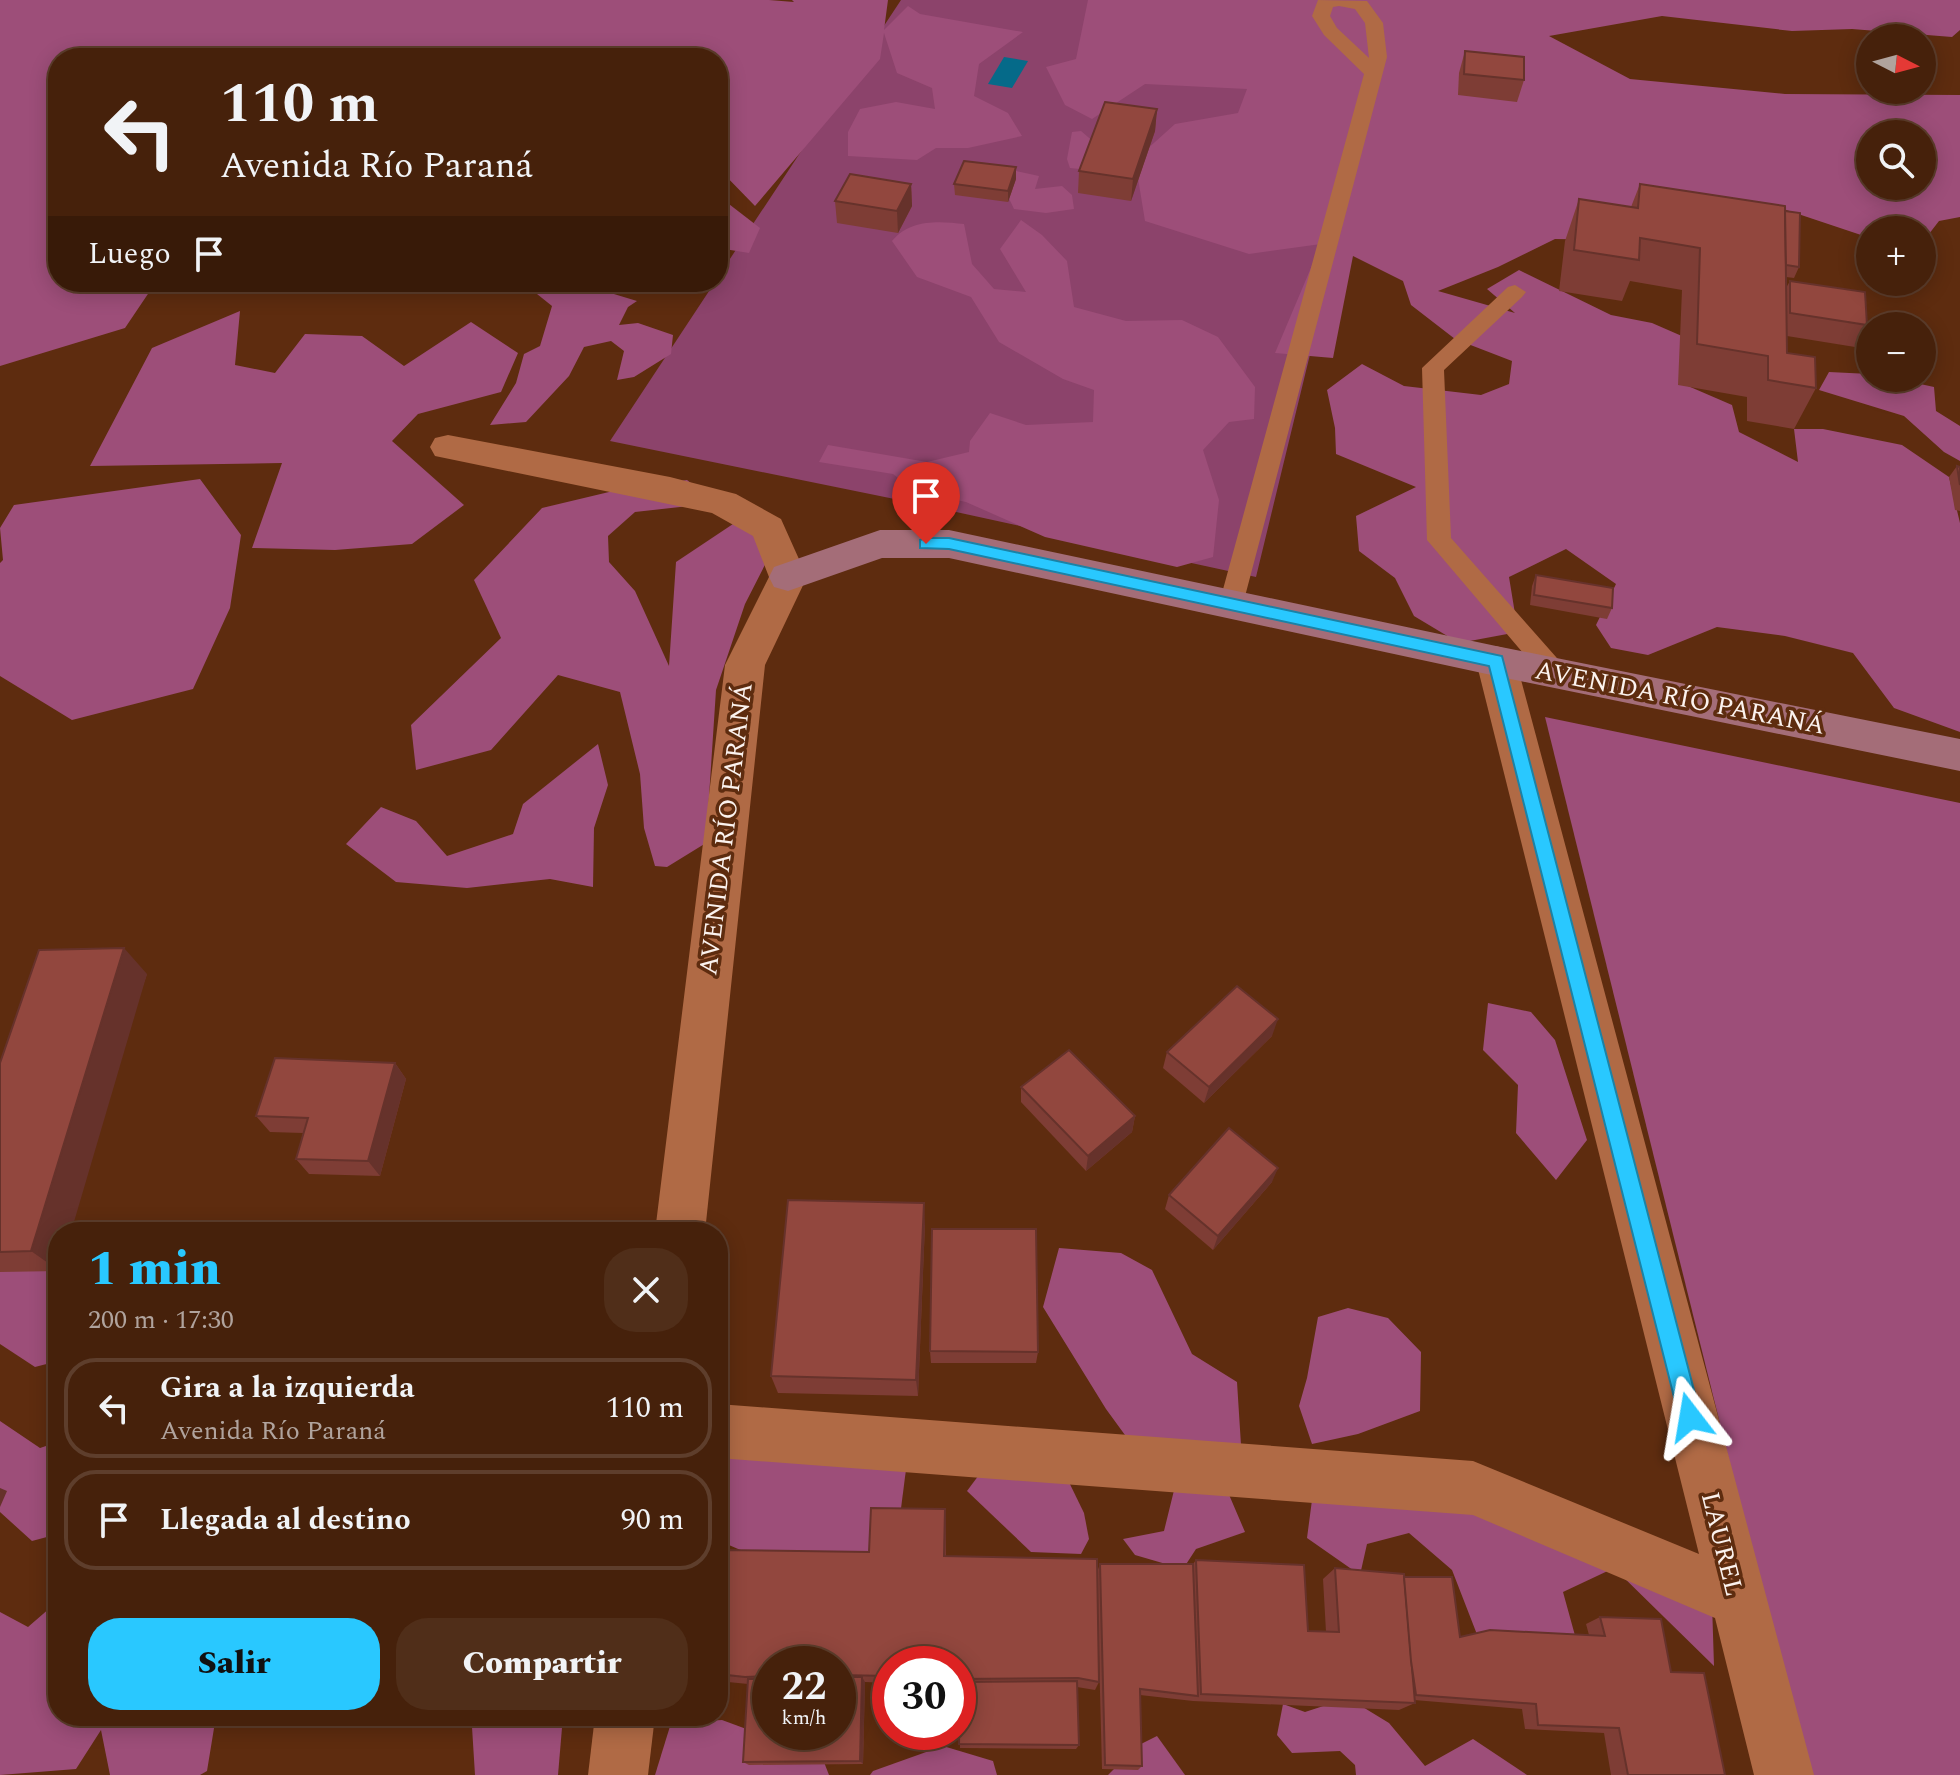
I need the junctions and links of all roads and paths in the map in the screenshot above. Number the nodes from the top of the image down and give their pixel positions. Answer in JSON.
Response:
{"nodes":[{"id":1,"x":1374,"y":73,"type":"dead end"},
{"id":2,"x":1515,"y":292,"type":"dead end"},
{"id":3,"x":448,"y":447,"type":"dead end"},
{"id":4,"x":788,"y":577,"type":"junction"},
{"id":5,"x":1231,"y":604,"type":"junction"},
{"id":6,"x":1496,"y":661,"type":"junction"},
{"id":7,"x":1555,"y":673,"type":"junction"},
{"id":8,"x":1960,"y":755,"type":"edge"},
{"id":9,"x":681,"y":1222,"type":"edge"},
{"id":10,"x":728,"y":1432,"type":"edge"},
{"id":11,"x":1736,"y":1598,"type":"junction"},
{"id":12,"x":624,"y":1726,"type":"edge"},
{"id":13,"x":618,"y":1775,"type":"edge"},
{"id":14,"x":1784,"y":1775,"type":"edge"}],
"edges":[{"from":1,"to":5,"type":"lane"},
{"from":2,"to":7,"type":"lane"},
{"from":3,"to":4,"type":"street"},
{"from":4,"to":5,"type":"main road","name":"AVENIDA RÍO PARANÁ"},
{"from":4,"to":9,"type":"street","name":"AVENIDA RÍO PARANÁ"},
{"from":5,"to":6,"type":"main road","name":"AVENIDA RÍO PARANÁ"},
{"from":6,"to":7,"type":"main road","name":"AVENIDA RÍO PARANÁ"},
{"from":6,"to":11,"type":"street","name":"LAUREL"},
{"from":7,"to":8,"type":"main road","name":"AVENIDA RÍO PARANÁ"},
{"from":10,"to":11,"type":"street"},
{"from":11,"to":14,"type":"street","name":"LAUREL"},
{"from":12,"to":13,"type":"street"}]}
